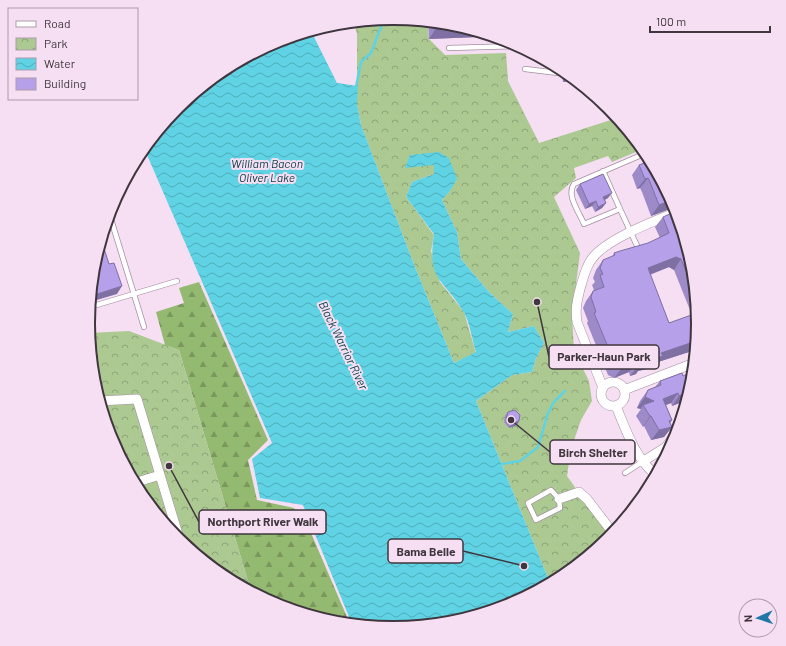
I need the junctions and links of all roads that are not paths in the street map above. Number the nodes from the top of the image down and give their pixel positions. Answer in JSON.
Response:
{"nodes":[{"id":1,"x":503,"y":46,"type":"edge"},
{"id":2,"x":449,"y":48,"type":"dead end"},
{"id":3,"x":525,"y":69,"type":"dead end"},
{"id":4,"x":555,"y":73,"type":"edge"},
{"id":5,"x":640,"y":156,"type":"edge"},
{"id":6,"x":603,"y":172,"type":"junction"},
{"id":7,"x":620,"y":209,"type":"junction"},
{"id":8,"x":670,"y":215,"type":"edge"},
{"id":9,"x":112,"y":224,"type":"edge"},
{"id":10,"x":631,"y":232,"type":"junction"},
{"id":11,"x":639,"y":250,"type":"edge"},
{"id":12,"x":177,"y":281,"type":"dead end"},
{"id":13,"x":134,"y":293,"type":"junction"},
{"id":14,"x":96,"y":305,"type":"edge"},
{"id":15,"x":144,"y":327,"type":"dead end"},
{"id":16,"x":687,"y":369,"type":"edge"},
{"id":17,"x":603,"y":388,"type":"junction"},
{"id":18,"x":624,"y":390,"type":"junction"},
{"id":19,"x":105,"y":401,"type":"edge"},
{"id":20,"x":616,"y":406,"type":"junction"},
{"id":21,"x":663,"y":449,"type":"edge"},
{"id":22,"x":642,"y":462,"type":"junction"},
{"id":23,"x":652,"y":471,"type":"edge"},
{"id":24,"x":625,"y":473,"type":"dead end"},
{"id":25,"x":160,"y":476,"type":"junction"},
{"id":26,"x":140,"y":481,"type":"edge"},
{"id":27,"x":559,"y":500,"type":"junction"},
{"id":28,"x":176,"y":527,"type":"edge"},
{"id":29,"x":609,"y":528,"type":"edge"}],
"edges":[{"from":1,"to":2,"type":"lane"},
{"from":3,"to":4,"type":"lane"},
{"from":5,"to":6,"type":"lane"},
{"from":6,"to":7,"type":"lane"},
{"from":6,"to":7,"type":"lane"},
{"from":7,"to":10,"type":"lane"},
{"from":8,"to":10,"type":"street"},
{"from":9,"to":13,"type":"lane"},
{"from":10,"to":11,"type":"lane"},
{"from":10,"to":17,"type":"street"},
{"from":12,"to":13,"type":"lane"},
{"from":13,"to":14,"type":"lane"},
{"from":13,"to":15,"type":"lane"},
{"from":16,"to":18,"type":"street"},
{"from":17,"to":18,"type":"street"},
{"from":17,"to":20,"type":"street"},
{"from":18,"to":20,"type":"street"},
{"from":19,"to":25,"type":"street"},
{"from":20,"to":22,"type":"street"},
{"from":21,"to":22,"type":"street"},
{"from":22,"to":23,"type":"street"},
{"from":22,"to":24,"type":"lane"},
{"from":25,"to":26,"type":"street"},
{"from":25,"to":28,"type":"street"},
{"from":27,"to":27,"type":"lane"},
{"from":27,"to":29,"type":"street"}]}
